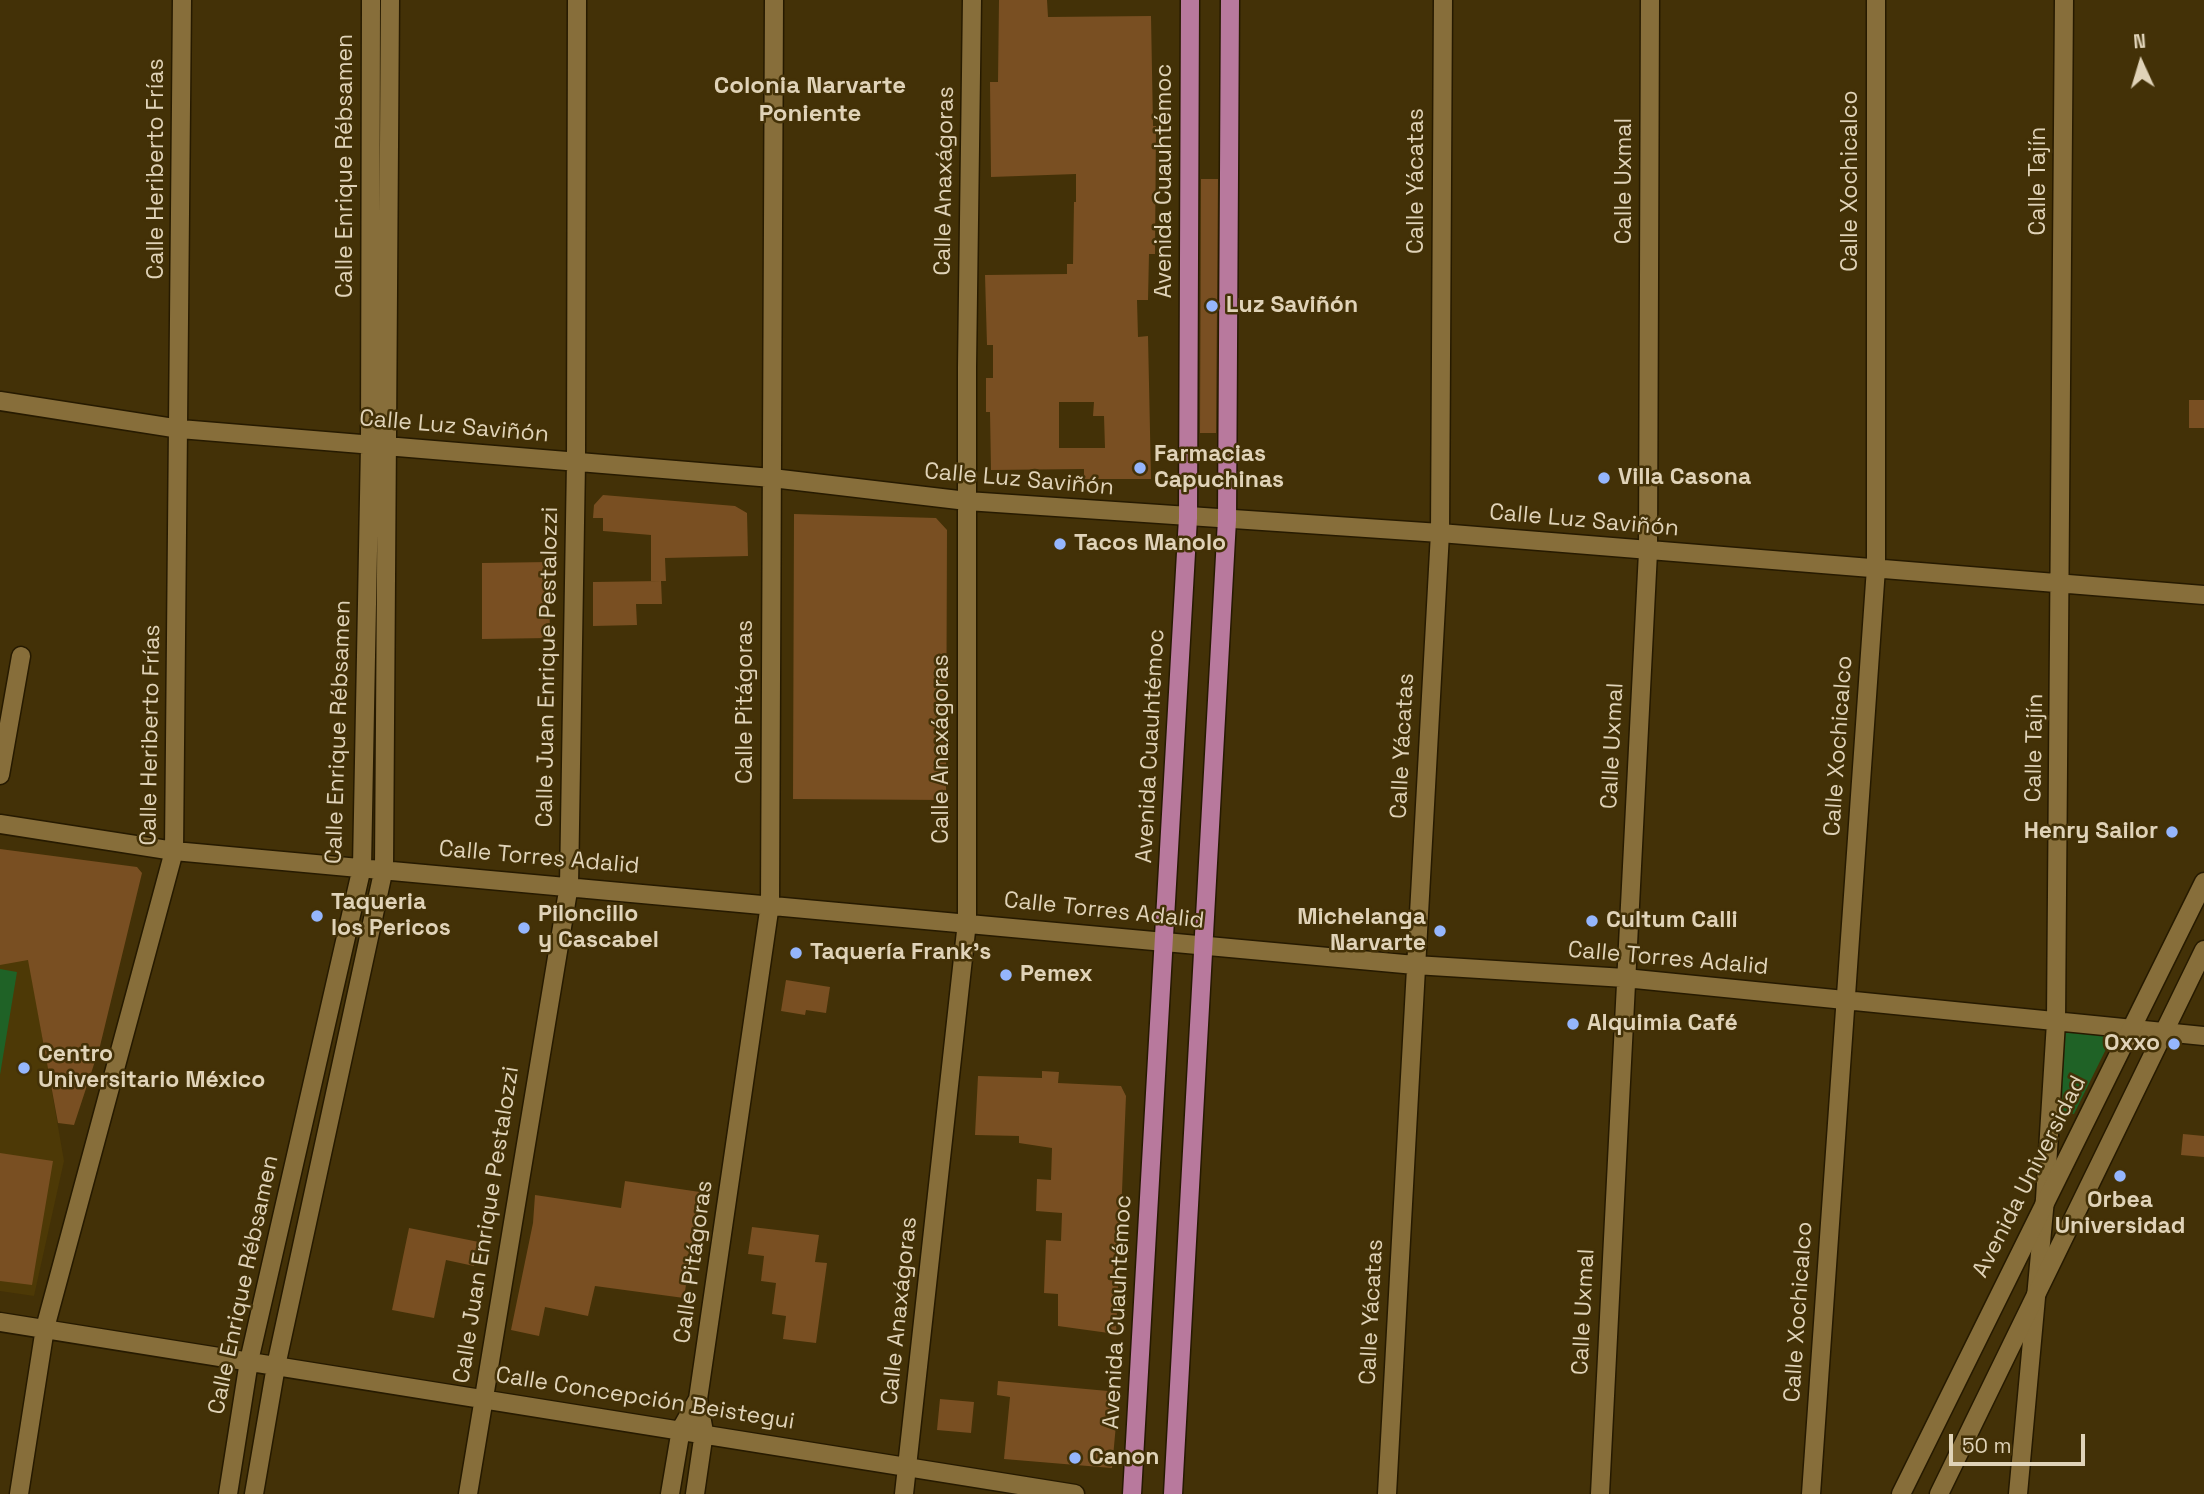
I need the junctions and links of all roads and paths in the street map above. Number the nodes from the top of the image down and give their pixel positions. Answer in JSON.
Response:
{"nodes":[{"id":1,"x":182,"y":0,"type":"edge"},
{"id":2,"x":371,"y":0,"type":"edge"},
{"id":3,"x":390,"y":0,"type":"edge"},
{"id":4,"x":577,"y":0,"type":"edge"},
{"id":5,"x":774,"y":0,"type":"edge"},
{"id":6,"x":972,"y":0,"type":"edge"},
{"id":7,"x":1189,"y":0,"type":"edge"},
{"id":8,"x":1230,"y":0,"type":"edge"},
{"id":9,"x":1443,"y":0,"type":"edge"},
{"id":10,"x":1650,"y":0,"type":"edge"},
{"id":11,"x":1876,"y":0,"type":"edge"},
{"id":12,"x":2064,"y":0,"type":"edge"},
{"id":13,"x":0,"y":401,"type":"edge"},
{"id":14,"x":180,"y":429,"type":"junction"},
{"id":15,"x":370,"y":445,"type":"junction"},
{"id":16,"x":388,"y":447,"type":"junction"},
{"id":17,"x":576,"y":462,"type":"junction"},
{"id":18,"x":772,"y":478,"type":"junction"},
{"id":19,"x":967,"y":502,"type":"junction"},
{"id":20,"x":1188,"y":518,"type":"junction"},
{"id":21,"x":1227,"y":520,"type":"junction"},
{"id":22,"x":1440,"y":533,"type":"junction"},
{"id":23,"x":1648,"y":552,"type":"junction"},
{"id":24,"x":1876,"y":568,"type":"junction"},
{"id":25,"x":2062,"y":584,"type":"junction"},
{"id":26,"x":2204,"y":595,"type":"edge"},
{"id":27,"x":21,"y":656,"type":"dead end"},
{"id":28,"x":0,"y":775,"type":"edge"},
{"id":29,"x":0,"y":824,"type":"edge"},
{"id":30,"x":174,"y":851,"type":"junction"},
{"id":31,"x":362,"y":867,"type":"junction"},
{"id":32,"x":384,"y":869,"type":"junction"},
{"id":33,"x":2204,"y":883,"type":"edge"},
{"id":34,"x":569,"y":886,"type":"junction"},
{"id":35,"x":770,"y":904,"type":"junction"},
{"id":36,"x":967,"y":922,"type":"junction"},
{"id":37,"x":1165,"y":942,"type":"junction"},
{"id":38,"x":1204,"y":945,"type":"junction"},
{"id":39,"x":2204,"y":950,"type":"edge"},
{"id":40,"x":1415,"y":965,"type":"junction"},
{"id":41,"x":1625,"y":978,"type":"junction"},
{"id":42,"x":1846,"y":1000,"type":"junction"},
{"id":43,"x":2056,"y":1022,"type":"junction"},
{"id":44,"x":2132,"y":1028,"type":"junction"},
{"id":45,"x":2164,"y":1032,"type":"junction"},
{"id":46,"x":2204,"y":1036,"type":"edge"},
{"id":47,"x":306,"y":1112,"type":"junction"},
{"id":48,"x":330,"y":1117,"type":"junction"},
{"id":49,"x":2045,"y":1199,"type":"junction"},
{"id":50,"x":272,"y":1257,"type":"junction"},
{"id":51,"x":298,"y":1263,"type":"junction"},
{"id":52,"x":2036,"y":1290,"type":"junction"},
{"id":53,"x":0,"y":1322,"type":"edge"},
{"id":54,"x":45,"y":1328,"type":"junction"},
{"id":55,"x":249,"y":1362,"type":"junction"},
{"id":56,"x":275,"y":1366,"type":"junction"},
{"id":57,"x":484,"y":1398,"type":"junction"},
{"id":58,"x":698,"y":1399,"type":"junction"},
{"id":59,"x":681,"y":1429,"type":"junction"},
{"id":60,"x":704,"y":1432,"type":"junction"},
{"id":61,"x":908,"y":1467,"type":"junction"},
{"id":62,"x":19,"y":1494,"type":"edge"},
{"id":63,"x":228,"y":1494,"type":"edge"},
{"id":64,"x":254,"y":1494,"type":"edge"},
{"id":65,"x":468,"y":1494,"type":"edge"},
{"id":66,"x":670,"y":1494,"type":"edge"},
{"id":67,"x":695,"y":1494,"type":"edge"},
{"id":68,"x":904,"y":1494,"type":"edge"},
{"id":69,"x":1075,"y":1494,"type":"edge"},
{"id":70,"x":1132,"y":1494,"type":"edge"},
{"id":71,"x":1173,"y":1494,"type":"edge"},
{"id":72,"x":1387,"y":1494,"type":"edge"},
{"id":73,"x":1600,"y":1494,"type":"edge"},
{"id":74,"x":1811,"y":1494,"type":"edge"},
{"id":75,"x":1901,"y":1494,"type":"edge"},
{"id":76,"x":1939,"y":1494,"type":"edge"},
{"id":77,"x":2018,"y":1494,"type":"edge"}],
"edges":[{"from":1,"to":14,"type":"street","name":"Calle Heriberto Frías"},
{"from":2,"to":15,"type":"street","name":"Calle Enrique Rébsamen"},
{"from":3,"to":16,"type":"street","name":"Calle Enrique Rébsamen"},
{"from":4,"to":17,"type":"street","name":"Calle Juan Enrique Pestalozzi"},
{"from":5,"to":18,"type":"street","name":"Calle Pitágoras"},
{"from":6,"to":19,"type":"street","name":"Calle Anaxágoras"},
{"from":7,"to":20,"type":"main road","name":"Avenida Cuauhtémoc"},
{"from":8,"to":21,"type":"main road"},
{"from":9,"to":22,"type":"street","name":"Calle Yácatas"},
{"from":10,"to":23,"type":"street","name":"Calle Uxmal"},
{"from":11,"to":24,"type":"street","name":"Calle Xochicalco"},
{"from":12,"to":25,"type":"street","name":"Calle Tajín"},
{"from":13,"to":14,"type":"street","name":"Calle Luz Saviñón"},
{"from":14,"to":15,"type":"street","name":"Calle Luz Saviñón"},
{"from":14,"to":30,"type":"street","name":"Calle Heriberto Frías"},
{"from":15,"to":16,"type":"street","name":"Calle Luz Saviñón"},
{"from":15,"to":31,"type":"street","name":"Calle Enrique Rébsamen"},
{"from":16,"to":17,"type":"street","name":"Calle Luz Saviñón"},
{"from":16,"to":32,"type":"street","name":"Calle Enrique Rébsamen"},
{"from":17,"to":18,"type":"street","name":"Calle Luz Saviñón"},
{"from":17,"to":34,"type":"street","name":"Calle Juan Enrique Pestalozzi"},
{"from":18,"to":19,"type":"street","name":"Calle Luz Saviñón"},
{"from":18,"to":35,"type":"street","name":"Calle Pitágoras"},
{"from":19,"to":20,"type":"street","name":"Calle Luz Saviñón"},
{"from":19,"to":36,"type":"street","name":"Calle Anaxágoras"},
{"from":20,"to":21,"type":"street","name":"Calle Luz Saviñón"},
{"from":20,"to":37,"type":"main road","name":"Avenida Cuauhtémoc"},
{"from":21,"to":22,"type":"street","name":"Calle Luz Saviñón"},
{"from":21,"to":38,"type":"main road"},
{"from":22,"to":23,"type":"street","name":"Calle Luz Saviñón"},
{"from":22,"to":40,"type":"street","name":"Calle Yácatas"},
{"from":23,"to":24,"type":"street","name":"Calle Luz Saviñón"},
{"from":23,"to":41,"type":"street","name":"Calle Uxmal"},
{"from":24,"to":25,"type":"street","name":"Calle Luz Saviñón"},
{"from":24,"to":42,"type":"street","name":"Calle Xochicalco"},
{"from":25,"to":26,"type":"street","name":"Calle Luz Saviñón"},
{"from":25,"to":43,"type":"street","name":"Calle Tajín"},
{"from":27,"to":28,"type":"street"},
{"from":29,"to":30,"type":"street","name":"Calle Torres Adalid"},
{"from":30,"to":31,"type":"street","name":"Calle Torres Adalid"},
{"from":30,"to":54,"type":"street","name":"Calle Heriberto Frías"},
{"from":31,"to":32,"type":"street","name":"Calle Torres Adalid"},
{"from":31,"to":47,"type":"street","name":"Calle Enrique Rébsamen"},
{"from":32,"to":34,"type":"street","name":"Calle Torres Adalid"},
{"from":32,"to":48,"type":"street","name":"Calle Enrique Rébsamen"},
{"from":33,"to":44,"type":"street","name":"Avenida Universidad"},
{"from":34,"to":35,"type":"street","name":"Calle Torres Adalid"},
{"from":34,"to":57,"type":"street","name":"Calle Juan Enrique Pestalozzi"},
{"from":35,"to":36,"type":"street","name":"Calle Torres Adalid"},
{"from":35,"to":58,"type":"street","name":"Calle Pitágoras"},
{"from":36,"to":37,"type":"street","name":"Calle Torres Adalid"},
{"from":36,"to":61,"type":"street","name":"Calle Anaxágoras"},
{"from":37,"to":38,"type":"street","name":"Calle Torres Adalid"},
{"from":37,"to":70,"type":"main road","name":"Avenida Cuauhtémoc"},
{"from":38,"to":40,"type":"street","name":"Calle Torres Adalid"},
{"from":38,"to":71,"type":"main road"},
{"from":39,"to":45,"type":"street"},
{"from":40,"to":41,"type":"street","name":"Calle Torres Adalid"},
{"from":40,"to":72,"type":"street","name":"Calle Yácatas"},
{"from":41,"to":42,"type":"street","name":"Calle Torres Adalid"},
{"from":41,"to":73,"type":"street","name":"Calle Uxmal"},
{"from":42,"to":43,"type":"street","name":"Calle Torres Adalid"},
{"from":42,"to":74,"type":"street","name":"Calle Xochicalco"},
{"from":43,"to":44,"type":"street","name":"Calle Torres Adalid"},
{"from":43,"to":49,"type":"street","name":"Calle Tajín"},
{"from":44,"to":45,"type":"street","name":"Calle Torres Adalid"},
{"from":44,"to":49,"type":"street","name":"Avenida Universidad"},
{"from":45,"to":46,"type":"street","name":"Calle Torres Adalid"},
{"from":45,"to":52,"type":"street"},
{"from":47,"to":48,"type":"street"},
{"from":47,"to":50,"type":"street","name":"Calle Enrique Rébsamen"},
{"from":48,"to":51,"type":"street","name":"Calle Enrique Rébsamen"},
{"from":49,"to":52,"type":"street","name":"Calle Tajín"},
{"from":49,"to":75,"type":"street","name":"Avenida Universidad"},
{"from":50,"to":51,"type":"street"},
{"from":50,"to":55,"type":"street","name":"Calle Enrique Rébsamen"},
{"from":51,"to":56,"type":"street","name":"Calle Enrique Rébsamen"},
{"from":52,"to":76,"type":"street"},
{"from":52,"to":77,"type":"street","name":"Calle Tajín"},
{"from":53,"to":54,"type":"street","name":"Calle Concepción Beistegui"},
{"from":54,"to":55,"type":"street","name":"Calle Concepción Beistegui"},
{"from":54,"to":62,"type":"street","name":"Calle Heriberto Frías"},
{"from":55,"to":56,"type":"street","name":"Calle Concepción Beistegui"},
{"from":55,"to":63,"type":"street","name":"Calle Enrique Rébsamen"},
{"from":56,"to":57,"type":"street","name":"Calle Concepción Beistegui"},
{"from":56,"to":64,"type":"street","name":"Calle Enrique Rébsamen"},
{"from":57,"to":59,"type":"street","name":"Calle Concepción Beistegui"},
{"from":57,"to":65,"type":"street","name":"Calle Juan Enrique Pestalozzi"},
{"from":58,"to":59,"type":"street","name":"Calle Pitágoras"},
{"from":58,"to":60,"type":"street","name":"Calle Pitágoras"},
{"from":59,"to":60,"type":"street","name":"Calle Concepción Beistegui"},
{"from":59,"to":66,"type":"street","name":"Calle Pitágoras"},
{"from":60,"to":61,"type":"street","name":"Calle Concepción Beistegui"},
{"from":60,"to":67,"type":"street","name":"Calle Pitágoras"},
{"from":61,"to":68,"type":"street","name":"Calle Anaxágoras"},
{"from":61,"to":69,"type":"street","name":"Calle Concepción Beistegui"}]}
